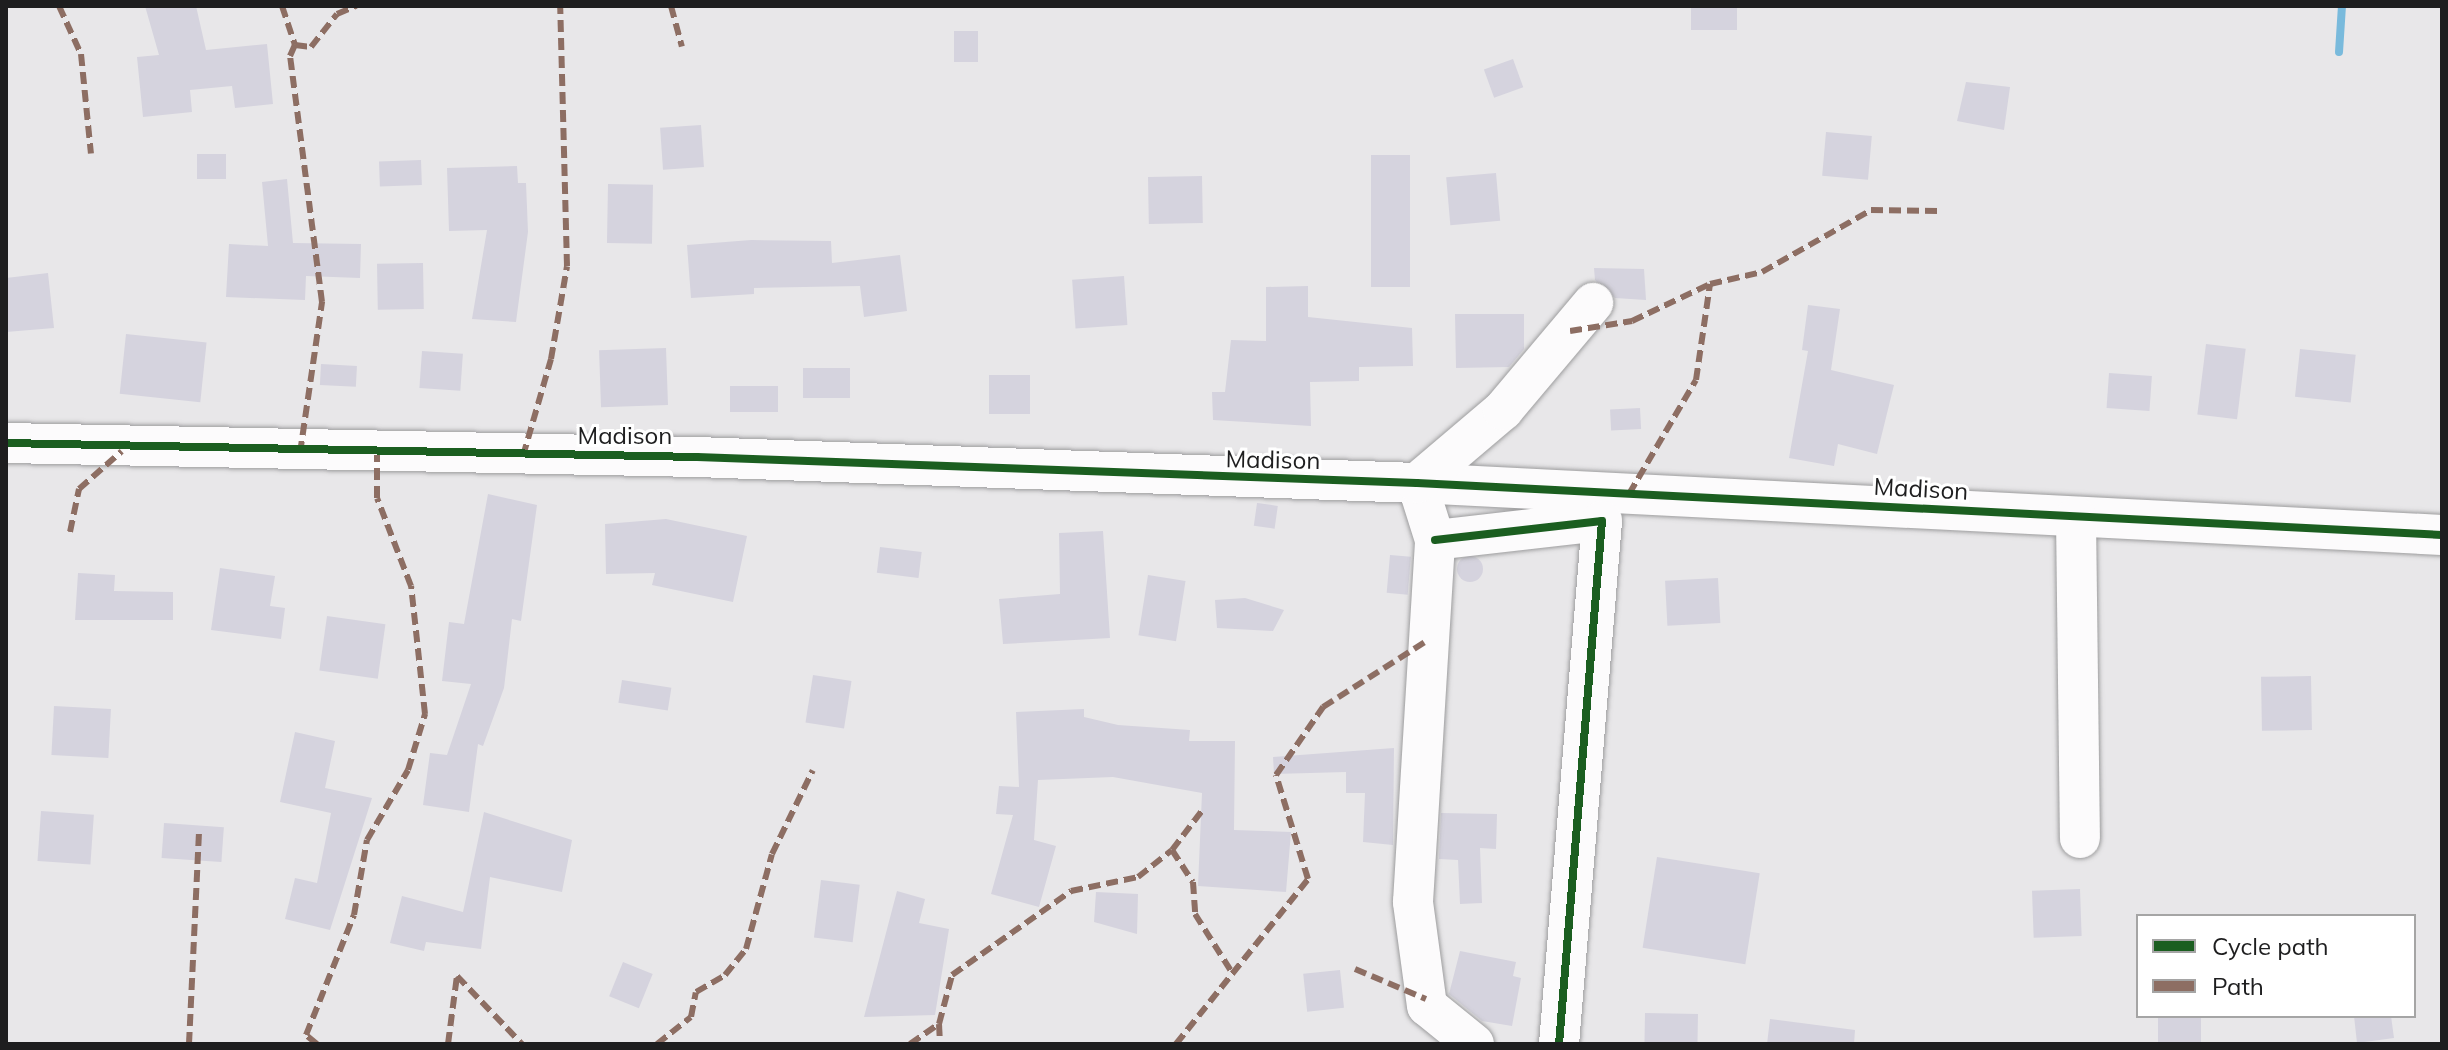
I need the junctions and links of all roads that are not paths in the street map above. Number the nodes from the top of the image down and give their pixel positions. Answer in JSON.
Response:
{"nodes":[{"id":1,"x":1593,"y":303,"type":"dead end"},
{"id":2,"x":6,"y":443,"type":"edge"},
{"id":3,"x":1417,"y":483,"type":"junction"},
{"id":4,"x":2076,"y":517,"type":"junction"},
{"id":5,"x":2442,"y":535,"type":"edge"},
{"id":6,"x":1435,"y":540,"type":"junction"},
{"id":7,"x":2080,"y":838,"type":"dead end"},
{"id":8,"x":1474,"y":1044,"type":"edge"},
{"id":9,"x":1559,"y":1044,"type":"edge"}],
"edges":[{"from":1,"to":3,"type":"street"},
{"from":2,"to":3,"type":"street","name":"Madison"},
{"from":3,"to":4,"type":"street","name":"Madison"},
{"from":3,"to":6,"type":"street"},
{"from":4,"to":5,"type":"street","name":"Madison"},
{"from":4,"to":7,"type":"street"},
{"from":6,"to":8,"type":"street"},
{"from":6,"to":9,"type":"street"}]}
